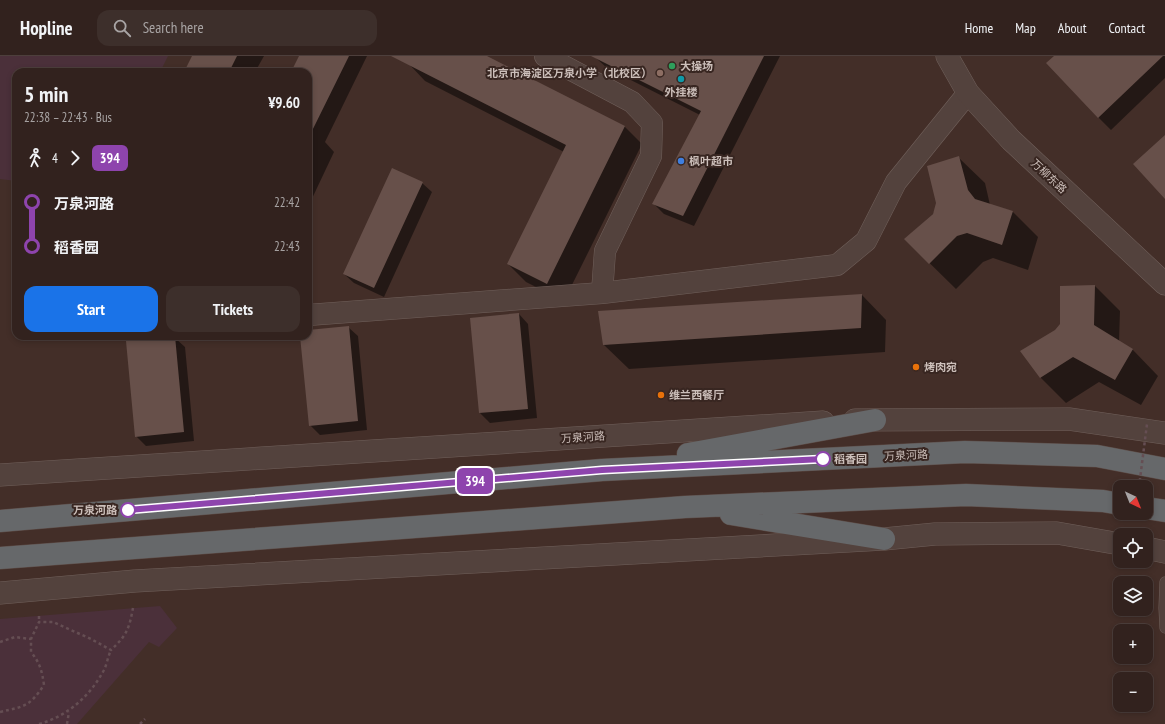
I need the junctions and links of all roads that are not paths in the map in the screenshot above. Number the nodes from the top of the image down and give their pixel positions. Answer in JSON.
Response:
{"nodes":[{"id":1,"x":545,"y":56,"type":"edge"},
{"id":2,"x":947,"y":56,"type":"edge"},
{"id":3,"x":968,"y":93,"type":"junction"},
{"id":4,"x":1165,"y":284,"type":"edge"},
{"id":5,"x":602,"y":293,"type":"junction"},
{"id":6,"x":312,"y":315,"type":"edge"},
{"id":7,"x":875,"y":420,"type":"junction"},
{"id":8,"x":1156,"y":429,"type":"edge"},
{"id":9,"x":1165,"y":469,"type":"edge"},
{"id":10,"x":602,"y":470,"type":"junction"},
{"id":11,"x":0,"y":475,"type":"edge"},
{"id":12,"x":1113,"y":503,"type":"edge"},
{"id":13,"x":685,"y":507,"type":"junction"},
{"id":14,"x":1153,"y":509,"type":"edge"},
{"id":15,"x":1165,"y":511,"type":"edge"},
{"id":16,"x":0,"y":521,"type":"edge"},
{"id":17,"x":884,"y":539,"type":"junction"},
{"id":18,"x":1113,"y":543,"type":"edge"},
{"id":19,"x":1153,"y":549,"type":"edge"},
{"id":20,"x":1165,"y":552,"type":"edge"},
{"id":21,"x":0,"y":558,"type":"edge"},
{"id":22,"x":1165,"y":582,"type":"edge"},
{"id":23,"x":0,"y":593,"type":"edge"},
{"id":24,"x":1164,"y":608,"type":"edge"},
{"id":25,"x":1165,"y":628,"type":"edge"}],
"edges":[{"from":1,"to":5,"type":"street"},
{"from":2,"to":3,"type":"street","name":"万柳东路"},
{"from":3,"to":4,"type":"street","name":"万柳东路"},
{"from":3,"to":5,"type":"street"},
{"from":5,"to":6,"type":"street"},
{"from":7,"to":8,"type":"street","name":"万泉河路"},
{"from":7,"to":10,"type":"highway"},
{"from":7,"to":11,"type":"street","name":"万泉河路"},
{"from":9,"to":10,"type":"highway","name":"万泉河路"},
{"from":10,"to":16,"type":"highway","name":"万泉河路"},
{"from":12,"to":13,"type":"highway"},
{"from":13,"to":17,"type":"highway"},
{"from":13,"to":21,"type":"highway"},
{"from":14,"to":15,"type":"highway"},
{"from":17,"to":18,"type":"street"},
{"from":17,"to":23,"type":"street"},
{"from":19,"to":20,"type":"street"},
{"from":22,"to":24,"type":"lane"},
{"from":24,"to":25,"type":"lane"}]}
